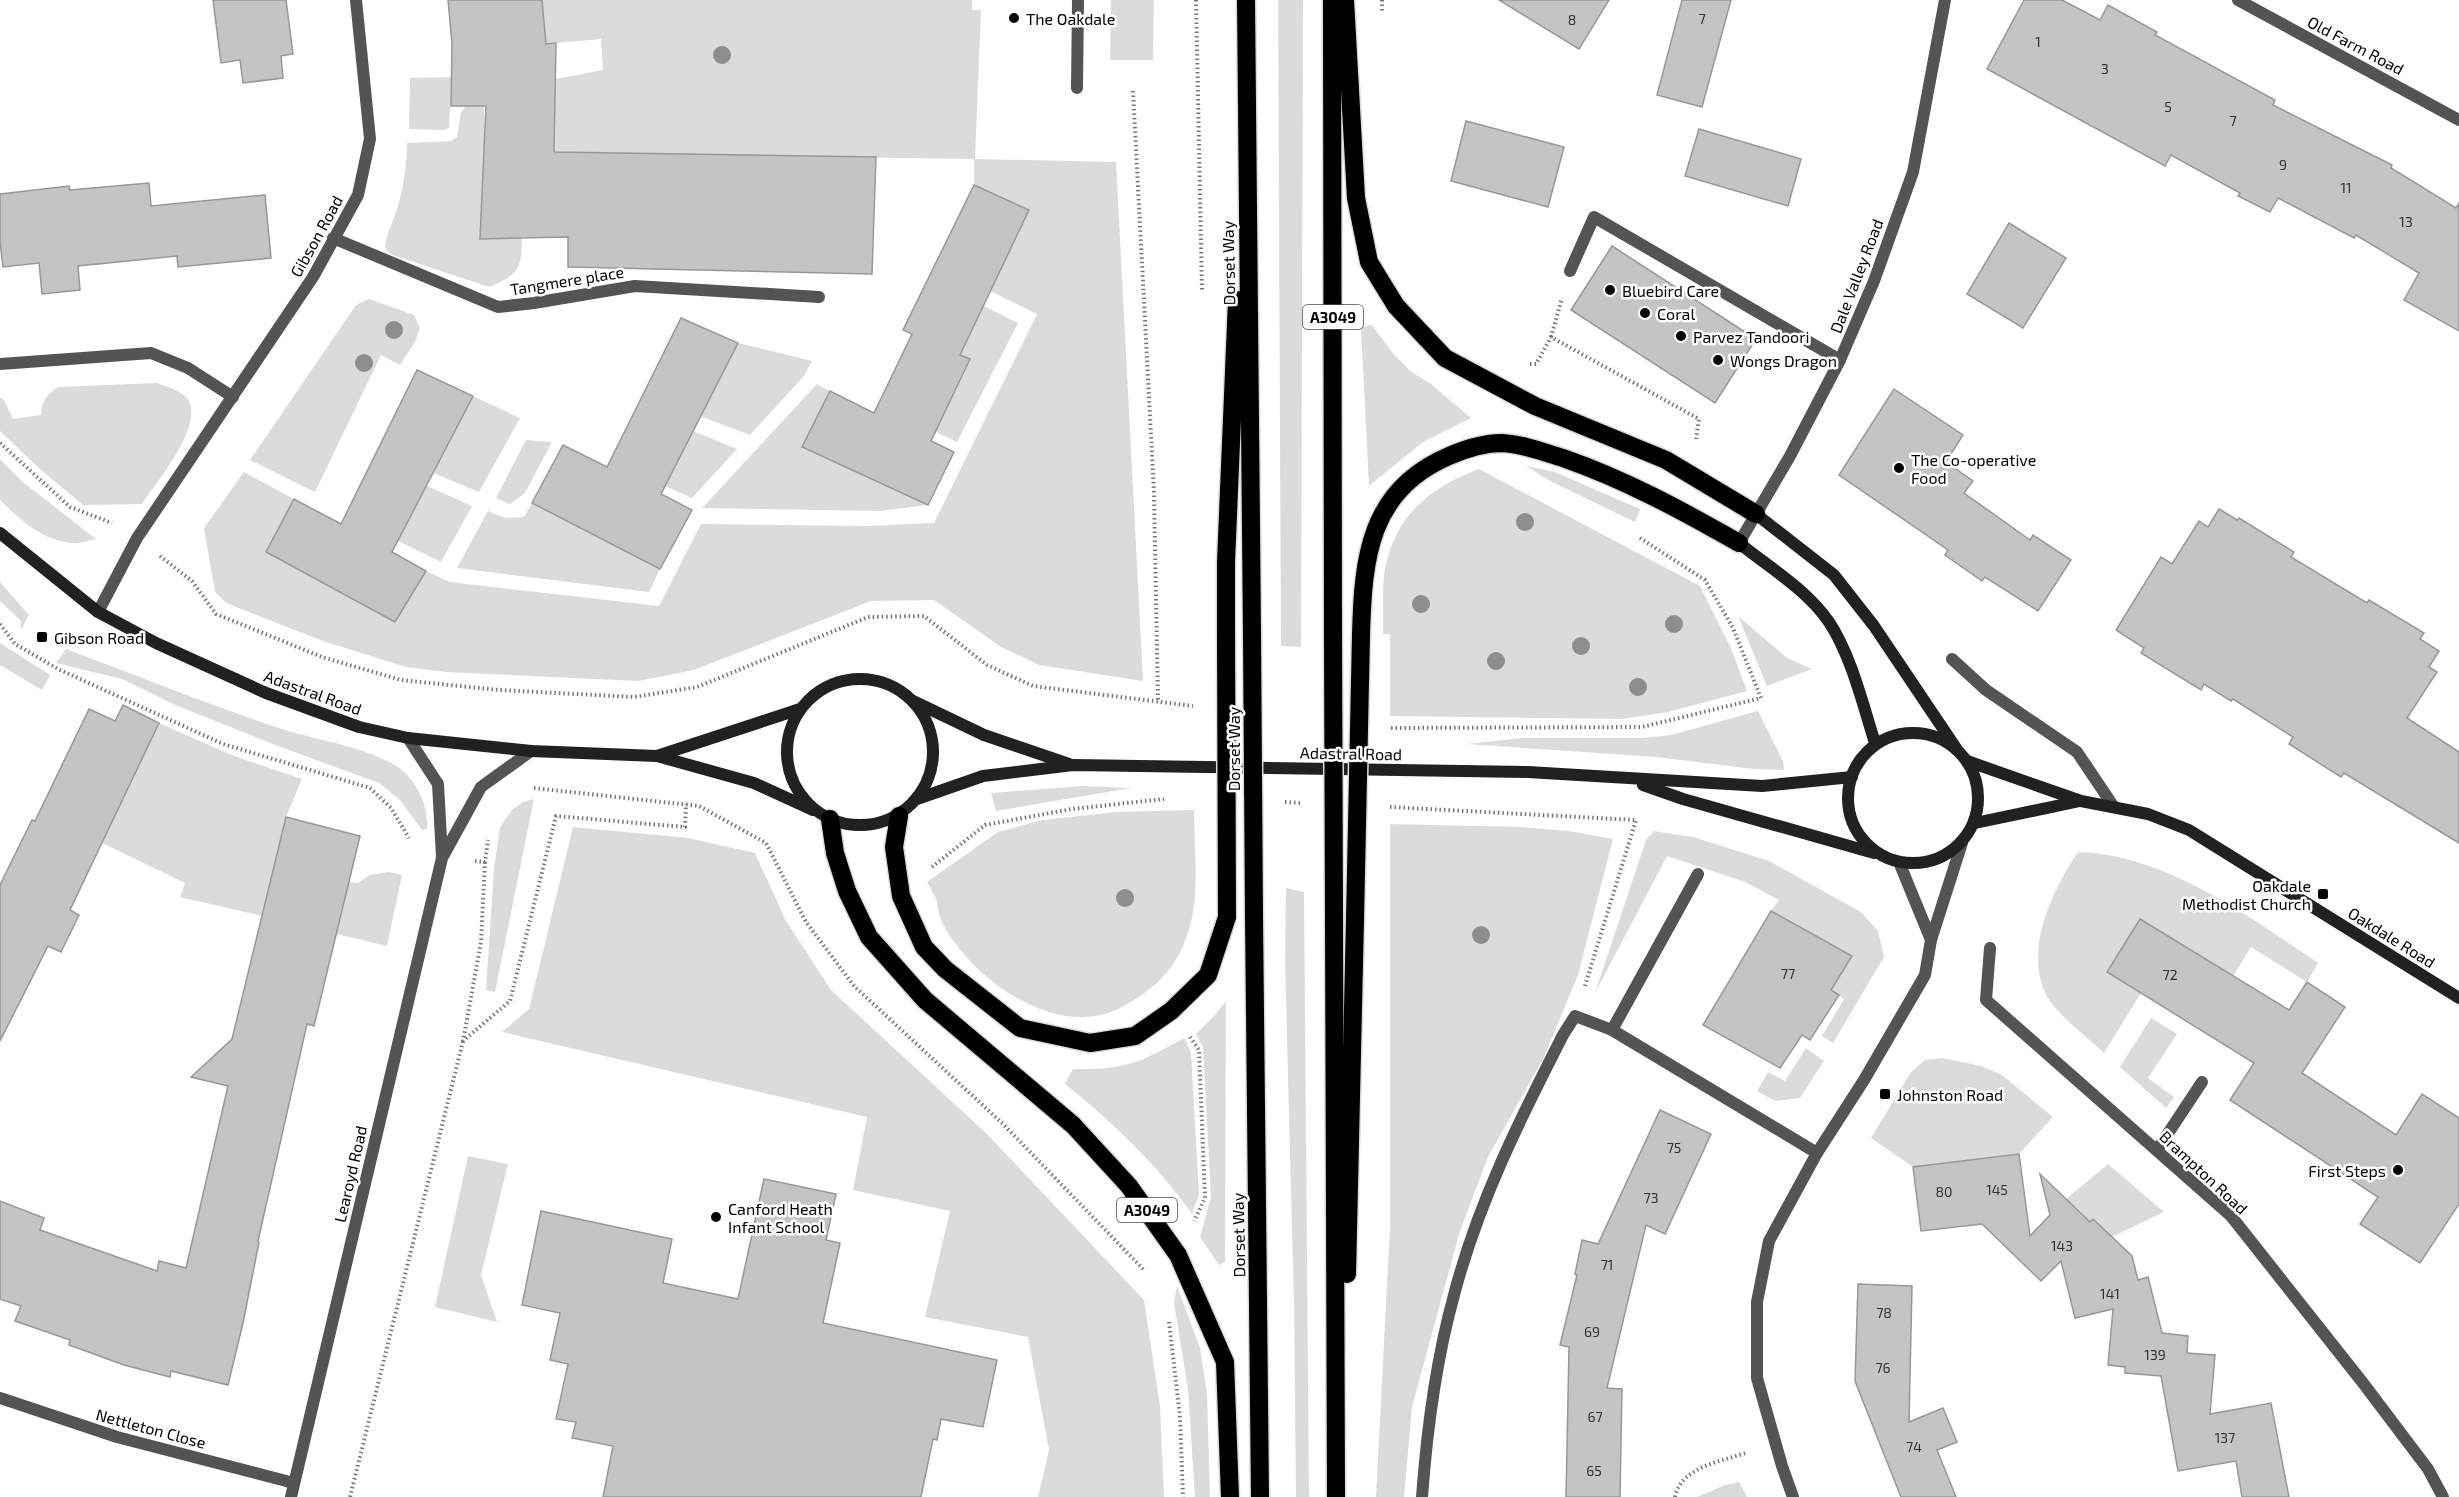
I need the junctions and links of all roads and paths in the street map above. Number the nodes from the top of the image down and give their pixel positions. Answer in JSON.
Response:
{"nodes":[{"id":1,"x":356,"y":0,"type":"edge"},
{"id":2,"x":1078,"y":0,"type":"edge"},
{"id":3,"x":1246,"y":0,"type":"edge"},
{"id":4,"x":1332,"y":0,"type":"edge"},
{"id":5,"x":1345,"y":0,"type":"edge"},
{"id":6,"x":1382,"y":0,"type":"edge"},
{"id":7,"x":1945,"y":0,"type":"edge"},
{"id":8,"x":2238,"y":0,"type":"edge"},
{"id":9,"x":1382,"y":12,"type":"dead end"},
{"id":10,"x":1246,"y":83,"type":"junction"},
{"id":11,"x":1077,"y":88,"type":"dead end"},
{"id":12,"x":1133,"y":92,"type":"dead end"},
{"id":13,"x":2459,"y":120,"type":"edge"},
{"id":14,"x":333,"y":238,"type":"junction"},
{"id":15,"x":1570,"y":270,"type":"joint"},
{"id":16,"x":819,"y":297,"type":"dead end"},
{"id":17,"x":1551,"y":337,"type":"junction"},
{"id":18,"x":1840,"y":360,"type":"junction"},
{"id":19,"x":0,"y":364,"type":"edge"},
{"id":20,"x":1526,"y":365,"type":"dead end"},
{"id":21,"x":233,"y":397,"type":"junction"},
{"id":22,"x":1695,"y":441,"type":"dead end"},
{"id":23,"x":0,"y":442,"type":"edge"},
{"id":24,"x":1756,"y":514,"type":"junction"},
{"id":25,"x":0,"y":533,"type":"edge"},
{"id":26,"x":137,"y":538,"type":"junction"},
{"id":27,"x":1640,"y":538,"type":"dead end"},
{"id":28,"x":1739,"y":543,"type":"junction"},
{"id":29,"x":98,"y":612,"type":"junction"},
{"id":30,"x":0,"y":624,"type":"edge"},
{"id":31,"x":1952,"y":659,"type":"dead end"},
{"id":32,"x":913,"y":701,"type":"junction"},
{"id":33,"x":1158,"y":702,"type":"junction"},
{"id":34,"x":1194,"y":706,"type":"dead end"},
{"id":35,"x":800,"y":709,"type":"junction"},
{"id":36,"x":1383,"y":727,"type":"dead end"},
{"id":37,"x":408,"y":738,"type":"junction"},
{"id":38,"x":1875,"y":743,"type":"junction"},
{"id":39,"x":1956,"y":748,"type":"junction"},
{"id":40,"x":531,"y":751,"type":"junction"},
{"id":41,"x":657,"y":756,"type":"junction"},
{"id":42,"x":1967,"y":761,"type":"junction"},
{"id":43,"x":1073,"y":765,"type":"junction"},
{"id":44,"x":1852,"y":777,"type":"junction"},
{"id":45,"x":1628,"y":779,"type":"junction"},
{"id":46,"x":529,"y":788,"type":"dead end"},
{"id":47,"x":917,"y":799,"type":"junction"},
{"id":48,"x":2081,"y":801,"type":"junction"},
{"id":49,"x":686,"y":804,"type":"junction"},
{"id":50,"x":2114,"y":807,"type":"junction"},
{"id":51,"x":813,"y":810,"type":"junction"},
{"id":52,"x":899,"y":816,"type":"junction"},
{"id":53,"x":830,"y":819,"type":"junction"},
{"id":54,"x":1636,"y":820,"type":"dead end"},
{"id":55,"x":1975,"y":823,"type":"junction"},
{"id":56,"x":488,"y":839,"type":"dead end"},
{"id":57,"x":1962,"y":843,"type":"junction"},
{"id":58,"x":1880,"y":854,"type":"junction"},
{"id":59,"x":442,"y":858,"type":"junction"},
{"id":60,"x":485,"y":862,"type":"junction"},
{"id":61,"x":1899,"y":862,"type":"junction"},
{"id":62,"x":1698,"y":874,"type":"dead end"},
{"id":63,"x":1931,"y":940,"type":"junction"},
{"id":64,"x":1990,"y":948,"type":"dead end"},
{"id":65,"x":2459,"y":998,"type":"edge"},
{"id":66,"x":1171,"y":1011,"type":"junction"},
{"id":67,"x":1575,"y":1016,"type":"junction"},
{"id":68,"x":1612,"y":1030,"type":"junction"},
{"id":69,"x":463,"y":1041,"type":"junction"},
{"id":70,"x":2202,"y":1082,"type":"dead end"},
{"id":71,"x":2157,"y":1150,"type":"junction"},
{"id":72,"x":1817,"y":1153,"type":"junction"},
{"id":73,"x":1178,"y":1256,"type":"junction"},
{"id":74,"x":1149,"y":1274,"type":"dead end"},
{"id":75,"x":1168,"y":1314,"type":"dead end"},
{"id":76,"x":0,"y":1398,"type":"edge"},
{"id":77,"x":1776,"y":1443,"type":"junction"},
{"id":78,"x":294,"y":1483,"type":"junction"},
{"id":79,"x":291,"y":1497,"type":"edge"},
{"id":80,"x":350,"y":1497,"type":"edge"},
{"id":81,"x":1183,"y":1497,"type":"edge"},
{"id":82,"x":1230,"y":1497,"type":"edge"},
{"id":83,"x":1260,"y":1497,"type":"edge"},
{"id":84,"x":1336,"y":1497,"type":"edge"},
{"id":85,"x":1341,"y":1497,"type":"edge"},
{"id":86,"x":1422,"y":1497,"type":"edge"},
{"id":87,"x":1675,"y":1497,"type":"edge"},
{"id":88,"x":1793,"y":1497,"type":"edge"},
{"id":89,"x":2443,"y":1497,"type":"edge"}],
"edges":[{"from":1,"to":14,"type":"street","name":"Gibson Road"},
{"from":2,"to":11,"type":"street"},
{"from":3,"to":10,"type":"highway","name":"Dorset Way"},
{"from":4,"to":84,"type":"highway","number":"A3049","bridge":true},
{"from":5,"to":24,"type":"highway"},
{"from":6,"to":9,"type":"path"},
{"from":7,"to":18,"type":"street","name":"Dale Valley Road"},
{"from":8,"to":13,"type":"street","name":"Old Farm Road"},
{"from":10,"to":66,"type":"highway","bridge":true},
{"from":10,"to":83,"type":"highway","name":"Dorset Way","bridge":true},
{"from":12,"to":33,"type":"path"},
{"from":14,"to":16,"type":"street","name":"Tangmere place"},
{"from":14,"to":21,"type":"street","name":"Gibson Road"},
{"from":15,"to":17,"type":"path"},
{"from":15,"to":18,"type":"street"},
{"from":17,"to":20,"type":"path"},
{"from":17,"to":22,"type":"path"},
{"from":18,"to":24,"type":"street","name":"Dale Valley Road"},
{"from":19,"to":21,"type":"street"},
{"from":21,"to":26,"type":"street","name":"Gibson Road"},
{"from":23,"to":26,"type":"path"},
{"from":24,"to":28,"type":"street","name":"Dale Valley Road"},
{"from":24,"to":39,"type":"street"},
{"from":25,"to":29,"type":"street","name":"Adastral Road"},
{"from":26,"to":29,"type":"street","name":"Gibson Road"},
{"from":26,"to":33,"type":"path"},
{"from":27,"to":36,"type":"path"},
{"from":28,"to":38,"type":"street"},
{"from":28,"to":85,"type":"highway","bridge":true},
{"from":29,"to":37,"type":"street","name":"Adastral Road"},
{"from":30,"to":59,"type":"path"},
{"from":31,"to":50,"type":"street"},
{"from":32,"to":35,"type":"street","name":"Adastral Road"},
{"from":32,"to":43,"type":"street","name":"Adastral Road"},
{"from":32,"to":47,"type":"street","name":"Adastral Road"},
{"from":33,"to":34,"type":"path"},
{"from":35,"to":41,"type":"street","name":"Adastral Road"},
{"from":35,"to":51,"type":"street","name":"Adastral Road"},
{"from":37,"to":40,"type":"street","name":"Adastral Road"},
{"from":37,"to":59,"type":"street","name":"Learoyd Road"},
{"from":38,"to":39,"type":"street"},
{"from":38,"to":44,"type":"street"},
{"from":39,"to":42,"type":"street"},
{"from":40,"to":41,"type":"street","name":"Adastral Road"},
{"from":40,"to":59,"type":"street","name":"Learoyd Road"},
{"from":41,"to":51,"type":"street","name":"Adastral Road"},
{"from":42,"to":48,"type":"street","name":"Oakdale Road"},
{"from":42,"to":55,"type":"street"},
{"from":43,"to":45,"type":"street","name":"Adastral Road"},
{"from":43,"to":47,"type":"street","name":"Adastral Road"},
{"from":44,"to":45,"type":"street","name":"Adastral Road"},
{"from":44,"to":58,"type":"street"},
{"from":45,"to":58,"type":"street","name":"Adastral Road"},
{"from":46,"to":49,"type":"path"},
{"from":47,"to":52,"type":"street","name":"Adastral Road"},
{"from":48,"to":50,"type":"street","name":"Oakdale Road"},
{"from":48,"to":55,"type":"street","name":"Oakdale Road"},
{"from":49,"to":69,"type":"path"},
{"from":49,"to":74,"type":"path"},
{"from":50,"to":65,"type":"street","name":"Oakdale Road"},
{"from":51,"to":53,"type":"street","name":"Adastral Road"},
{"from":52,"to":53,"type":"street","name":"Adastral Road"},
{"from":52,"to":66,"type":"highway"},
{"from":53,"to":73,"type":"highway","number":"A3049"},
{"from":54,"to":67,"type":"path"},
{"from":55,"to":57,"type":"street"},
{"from":56,"to":60,"type":"path"},
{"from":57,"to":61,"type":"street"},
{"from":57,"to":63,"type":"street"},
{"from":58,"to":61,"type":"street"},
{"from":59,"to":60,"type":"path"},
{"from":59,"to":78,"type":"street","name":"Learoyd Road"},
{"from":60,"to":69,"type":"path"},
{"from":61,"to":63,"type":"street"},
{"from":62,"to":68,"type":"street"},
{"from":63,"to":72,"type":"street"},
{"from":64,"to":71,"type":"street","name":"Brampton Road"},
{"from":66,"to":73,"type":"path"},
{"from":67,"to":68,"type":"street"},
{"from":67,"to":86,"type":"street"},
{"from":68,"to":72,"type":"street"},
{"from":69,"to":80,"type":"path"},
{"from":70,"to":71,"type":"street"},
{"from":71,"to":89,"type":"street","name":"Brampton Road"},
{"from":72,"to":77,"type":"street"},
{"from":73,"to":82,"type":"highway","number":"A3049"},
{"from":75,"to":81,"type":"path"},
{"from":76,"to":78,"type":"street","name":"Nettleton Close"},
{"from":77,"to":87,"type":"path"},
{"from":77,"to":88,"type":"street"},
{"from":78,"to":79,"type":"street","name":"Learoyd Road"}]}
